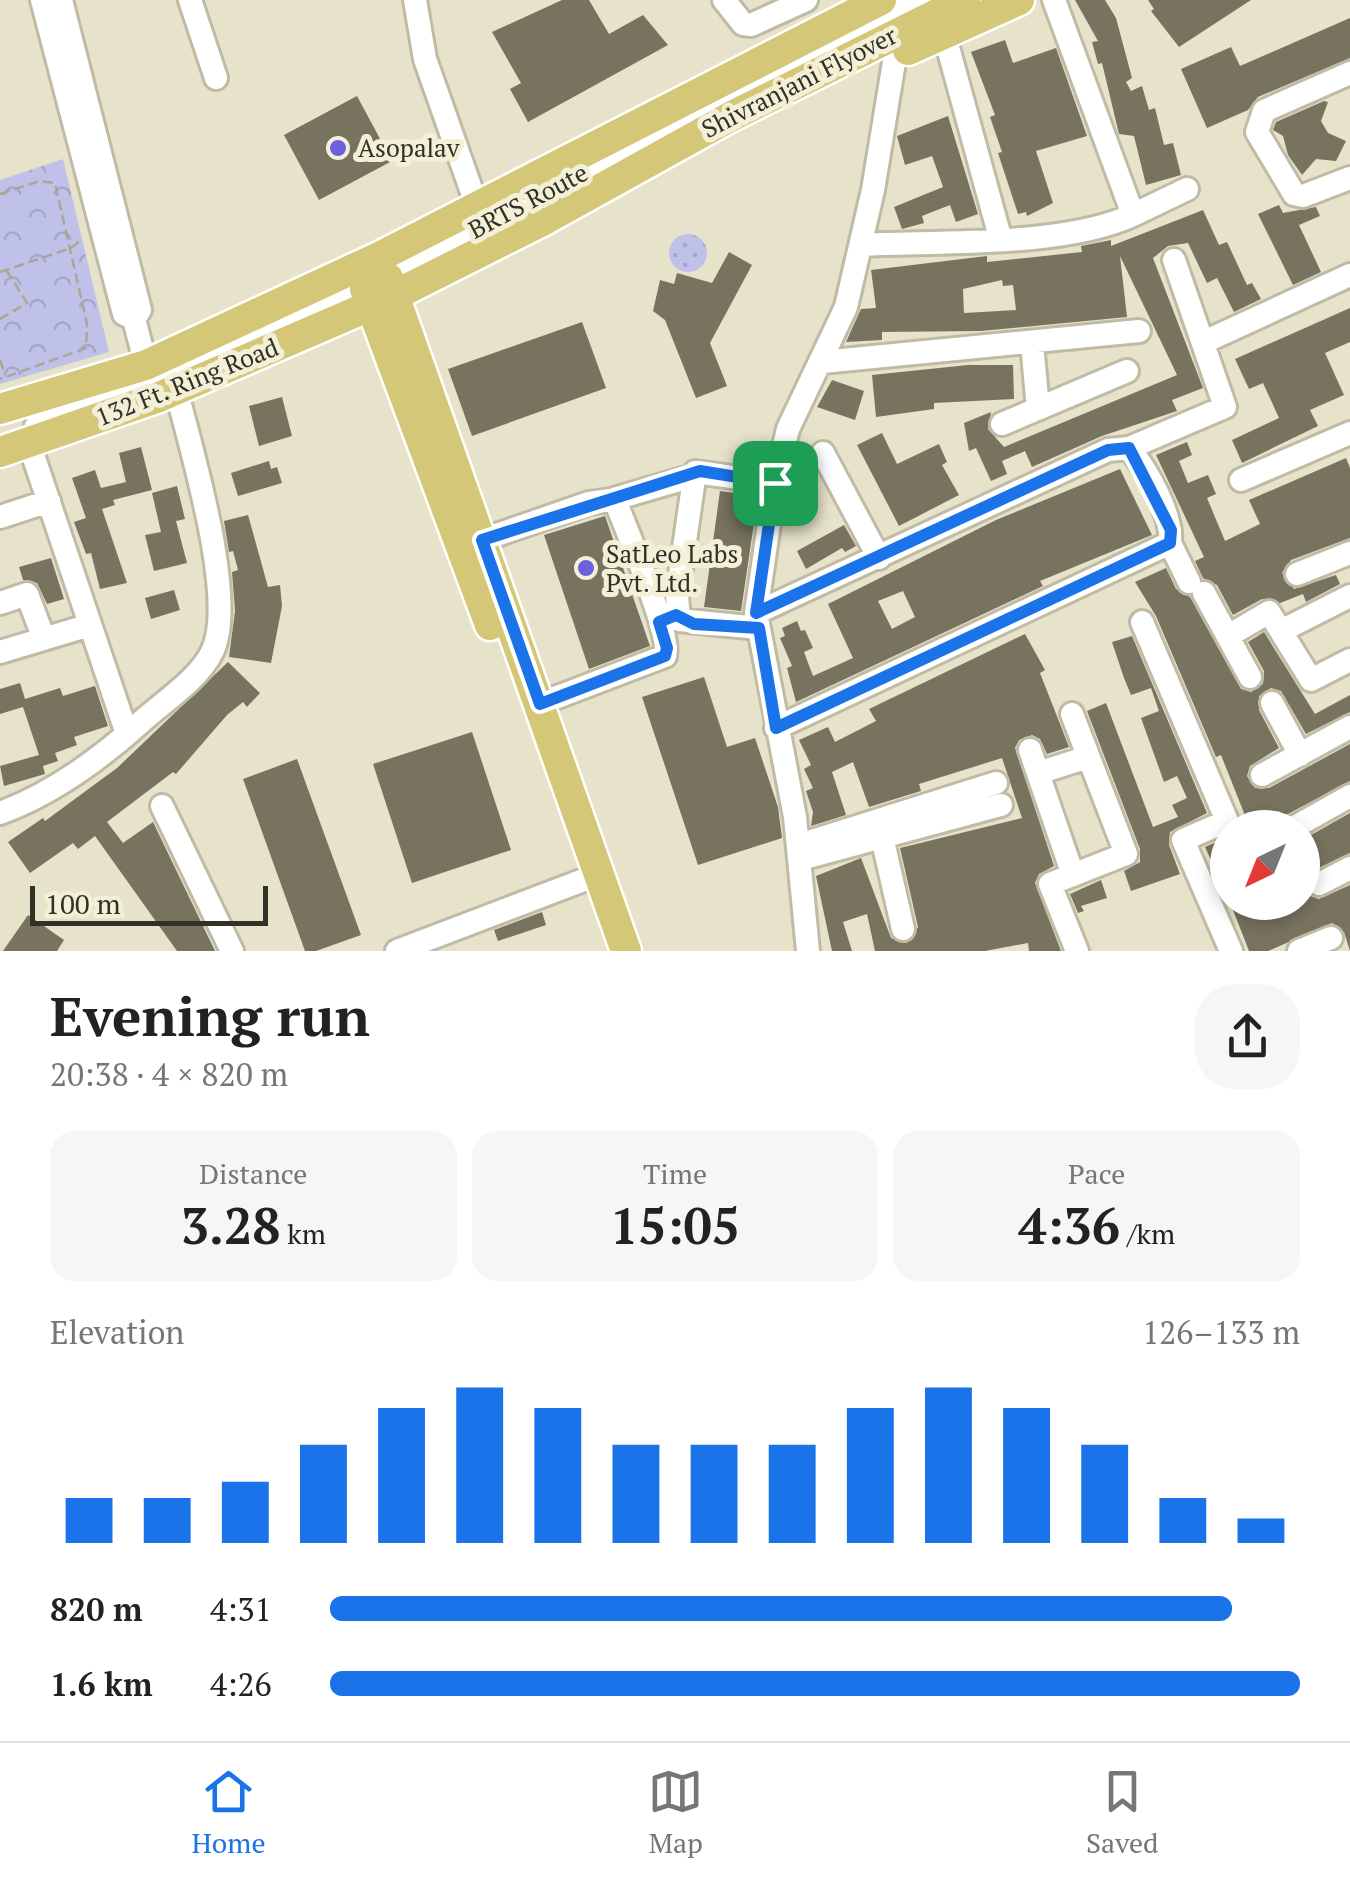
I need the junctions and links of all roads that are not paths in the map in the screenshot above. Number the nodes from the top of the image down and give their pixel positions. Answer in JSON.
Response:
{"nodes":[{"id":1,"x":42,"y":0,"type":"edge"},
{"id":2,"x":60,"y":0,"type":"edge"},
{"id":3,"x":190,"y":0,"type":"edge"},
{"id":4,"x":415,"y":0,"type":"edge"},
{"id":5,"x":724,"y":0,"type":"edge"},
{"id":6,"x":806,"y":0,"type":"edge"},
{"id":7,"x":850,"y":0,"type":"edge"},
{"id":8,"x":882,"y":0,"type":"edge"},
{"id":9,"x":926,"y":0,"type":"edge"},
{"id":10,"x":965,"y":0,"type":"edge"},
{"id":11,"x":1019,"y":0,"type":"edge"},
{"id":12,"x":1054,"y":0,"type":"edge"},
{"id":13,"x":944,"y":33,"type":"junction"},
{"id":14,"x":895,"y":56,"type":"junction"},
{"id":15,"x":216,"y":78,"type":"dead end"},
{"id":16,"x":1347,"y":83,"type":"edge"},
{"id":17,"x":698,"y":91,"type":"junction"},
{"id":18,"x":688,"y":138,"type":"junction"},
{"id":19,"x":1350,"y":178,"type":"edge"},
{"id":20,"x":1187,"y":189,"type":"dead end"},
{"id":21,"x":478,"y":208,"type":"junction"},
{"id":22,"x":1133,"y":215,"type":"junction"},
{"id":23,"x":1000,"y":237,"type":"junction"},
{"id":24,"x":862,"y":245,"type":"junction"},
{"id":25,"x":1174,"y":260,"type":"dead end"},
{"id":26,"x":1350,"y":275,"type":"edge"},
{"id":27,"x":375,"y":281,"type":"junction"},
{"id":28,"x":134,"y":319,"type":"junction"},
{"id":29,"x":1139,"y":331,"type":"dead end"},
{"id":30,"x":1204,"y":342,"type":"junction"},
{"id":31,"x":1032,"y":343,"type":"junction"},
{"id":32,"x":822,"y":362,"type":"junction"},
{"id":33,"x":146,"y":365,"type":"junction"},
{"id":34,"x":1127,"y":372,"type":"dead end"},
{"id":35,"x":123,"y":388,"type":"junction"},
{"id":36,"x":176,"y":389,"type":"junction"},
{"id":37,"x":0,"y":409,"type":"edge"},
{"id":38,"x":1038,"y":409,"type":"junction"},
{"id":39,"x":0,"y":421,"type":"edge"},
{"id":40,"x":1002,"y":424,"type":"dead end"},
{"id":41,"x":1350,"y":433,"type":"edge"},
{"id":42,"x":10,"y":444,"type":"edge"},
{"id":43,"x":1129,"y":448,"type":"junction"},
{"id":44,"x":824,"y":452,"type":"dead end"},
{"id":45,"x":693,"y":476,"type":"junction"},
{"id":46,"x":1241,"y":480,"type":"dead end"},
{"id":47,"x":775,"y":483,"type":"junction"},
{"id":48,"x":611,"y":500,"type":"junction"},
{"id":49,"x":48,"y":501,"type":"junction"},
{"id":50,"x":0,"y":517,"type":"edge"},
{"id":51,"x":482,"y":540,"type":"junction"},
{"id":52,"x":1170,"y":543,"type":"junction"},
{"id":53,"x":879,"y":558,"type":"junction"},
{"id":54,"x":1347,"y":560,"type":"edge"},
{"id":55,"x":1297,"y":574,"type":"dead end"},
{"id":56,"x":1350,"y":596,"type":"edge"},
{"id":57,"x":0,"y":604,"type":"edge"},
{"id":58,"x":668,"y":618,"type":"junction"},
{"id":59,"x":758,"y":620,"type":"junction"},
{"id":60,"x":1142,"y":622,"type":"dead end"},
{"id":61,"x":90,"y":626,"type":"junction"},
{"id":62,"x":1281,"y":631,"type":"junction"},
{"id":63,"x":1228,"y":636,"type":"junction"},
{"id":64,"x":44,"y":640,"type":"junction"},
{"id":65,"x":0,"y":652,"type":"edge"},
{"id":66,"x":1350,"y":660,"type":"edge"},
{"id":67,"x":1250,"y":677,"type":"dead end"},
{"id":68,"x":1272,"y":703,"type":"dead end"},
{"id":69,"x":540,"y":704,"type":"junction"},
{"id":70,"x":1072,"y":714,"type":"dead end"},
{"id":71,"x":1350,"y":727,"type":"edge"},
{"id":72,"x":776,"y":728,"type":"junction"},
{"id":73,"x":127,"y":734,"type":"junction"},
{"id":74,"x":1030,"y":750,"type":"dead end"},
{"id":75,"x":1300,"y":754,"type":"junction"},
{"id":76,"x":1088,"y":757,"type":"junction"},
{"id":77,"x":1038,"y":774,"type":"junction"},
{"id":78,"x":1262,"y":775,"type":"dead end"},
{"id":79,"x":1350,"y":796,"type":"edge"},
{"id":80,"x":2,"y":804,"type":"edge"},
{"id":81,"x":162,"y":806,"type":"dead end"},
{"id":82,"x":1222,"y":810,"type":"edge"},
{"id":83,"x":1320,"y":813,"type":"edge"},
{"id":84,"x":1210,"y":829,"type":"edge"},
{"id":85,"x":882,"y":837,"type":"junction"},
{"id":86,"x":800,"y":852,"type":"junction"},
{"id":87,"x":1350,"y":868,"type":"edge"},
{"id":88,"x":1073,"y":875,"type":"junction"},
{"id":89,"x":580,"y":881,"type":"junction"},
{"id":90,"x":1320,"y":883,"type":"edge"},
{"id":91,"x":1210,"y":884,"type":"edge"},
{"id":92,"x":1224,"y":920,"type":"edge"},
{"id":93,"x":903,"y":928,"type":"dead end"},
{"id":94,"x":1341,"y":939,"type":"edge"},
{"id":95,"x":232,"y":951,"type":"edge"},
{"id":96,"x":397,"y":951,"type":"edge"},
{"id":97,"x":607,"y":951,"type":"edge"},
{"id":98,"x":626,"y":951,"type":"edge"},
{"id":99,"x":808,"y":951,"type":"edge"},
{"id":100,"x":1077,"y":951,"type":"edge"},
{"id":101,"x":1231,"y":951,"type":"edge"},
{"id":102,"x":1298,"y":951,"type":"edge"}],
"edges":[{"from":1,"to":28,"type":"street"},
{"from":2,"to":28,"type":"street"},
{"from":3,"to":15,"type":"street"},
{"from":4,"to":21,"type":"street"},
{"from":5,"to":6,"type":"street"},
{"from":7,"to":17,"type":"main road"},
{"from":8,"to":17,"type":"main road","name":"Shivranjani Flyover"},
{"from":9,"to":27,"type":"street","name":"BRTS Route"},
{"from":10,"to":18,"type":"main road","name":"Shivranjani Flyover"},
{"from":11,"to":13,"type":"main road"},
{"from":12,"to":22,"type":"street"},
{"from":13,"to":14,"type":"main road"},
{"from":13,"to":23,"type":"street"},
{"from":14,"to":18,"type":"main road"},
{"from":14,"to":24,"type":"street"},
{"from":16,"to":19,"type":"street"},
{"from":17,"to":21,"type":"main road","name":"132 Ft. Ring Road"},
{"from":18,"to":27,"type":"main road","name":"132 Ft. Ring Road"},
{"from":20,"to":22,"type":"street"},
{"from":21,"to":27,"type":"main road","name":"132 Ft. Ring Road"},
{"from":22,"to":23,"type":"street"},
{"from":23,"to":24,"type":"street"},
{"from":24,"to":32,"type":"street"},
{"from":25,"to":30,"type":"street"},
{"from":26,"to":30,"type":"street"},
{"from":27,"to":33,"type":"main road","name":"132 Ft. Ring Road"},
{"from":27,"to":35,"type":"street","name":"BRTS Route"},
{"from":27,"to":36,"type":"main road","name":"132 Ft. Ring Road"},
{"from":27,"to":51,"type":"main road"},
{"from":27,"to":89,"type":"main road"},
{"from":28,"to":33,"type":"street"},
{"from":29,"to":31,"type":"street"},
{"from":30,"to":43,"type":"street"},
{"from":31,"to":32,"type":"street"},
{"from":31,"to":38,"type":"street"},
{"from":32,"to":47,"type":"street"},
{"from":33,"to":37,"type":"main road","name":"132 Ft. Ring Road"},
{"from":34,"to":38,"type":"street"},
{"from":35,"to":39,"type":"street"},
{"from":35,"to":42,"type":"street"},
{"from":36,"to":42,"type":"main road","name":"132 Ft. Ring Road"},
{"from":36,"to":73,"type":"street"},
{"from":38,"to":40,"type":"street"},
{"from":41,"to":46,"type":"street"},
{"from":42,"to":49,"type":"street"},
{"from":43,"to":52,"type":"street"},
{"from":43,"to":53,"type":"street"},
{"from":44,"to":53,"type":"street"},
{"from":45,"to":47,"type":"street"},
{"from":45,"to":48,"type":"street"},
{"from":45,"to":58,"type":"street"},
{"from":47,"to":59,"type":"street"},
{"from":48,"to":51,"type":"street"},
{"from":48,"to":58,"type":"street"},
{"from":49,"to":50,"type":"street"},
{"from":49,"to":61,"type":"street"},
{"from":51,"to":69,"type":"main road"},
{"from":52,"to":63,"type":"street"},
{"from":52,"to":72,"type":"street"},
{"from":53,"to":59,"type":"street"},
{"from":54,"to":55,"type":"street"},
{"from":56,"to":62,"type":"street"},
{"from":57,"to":64,"type":"street"},
{"from":58,"to":59,"type":"street"},
{"from":58,"to":69,"type":"street"},
{"from":59,"to":72,"type":"street"},
{"from":60,"to":82,"type":"street"},
{"from":61,"to":64,"type":"street"},
{"from":61,"to":73,"type":"street"},
{"from":62,"to":63,"type":"street"},
{"from":62,"to":66,"type":"street"},
{"from":63,"to":67,"type":"street"},
{"from":64,"to":65,"type":"street"},
{"from":68,"to":75,"type":"street"},
{"from":69,"to":98,"type":"main road"},
{"from":70,"to":76,"type":"street"},
{"from":71,"to":75,"type":"street"},
{"from":72,"to":86,"type":"street"},
{"from":73,"to":80,"type":"street"},
{"from":74,"to":77,"type":"street"},
{"from":75,"to":78,"type":"street"},
{"from":76,"to":77,"type":"street"},
{"from":76,"to":88,"type":"street"},
{"from":77,"to":88,"type":"street"},
{"from":79,"to":83,"type":"street"},
{"from":81,"to":95,"type":"street"},
{"from":84,"to":91,"type":"street"},
{"from":85,"to":86,"type":"street"},
{"from":85,"to":86,"type":"street"},
{"from":85,"to":93,"type":"street"},
{"from":86,"to":99,"type":"street"},
{"from":87,"to":90,"type":"street"},
{"from":88,"to":100,"type":"street"},
{"from":89,"to":96,"type":"street"},
{"from":89,"to":97,"type":"main road"},
{"from":92,"to":101,"type":"street"},
{"from":94,"to":102,"type":"street"}]}
